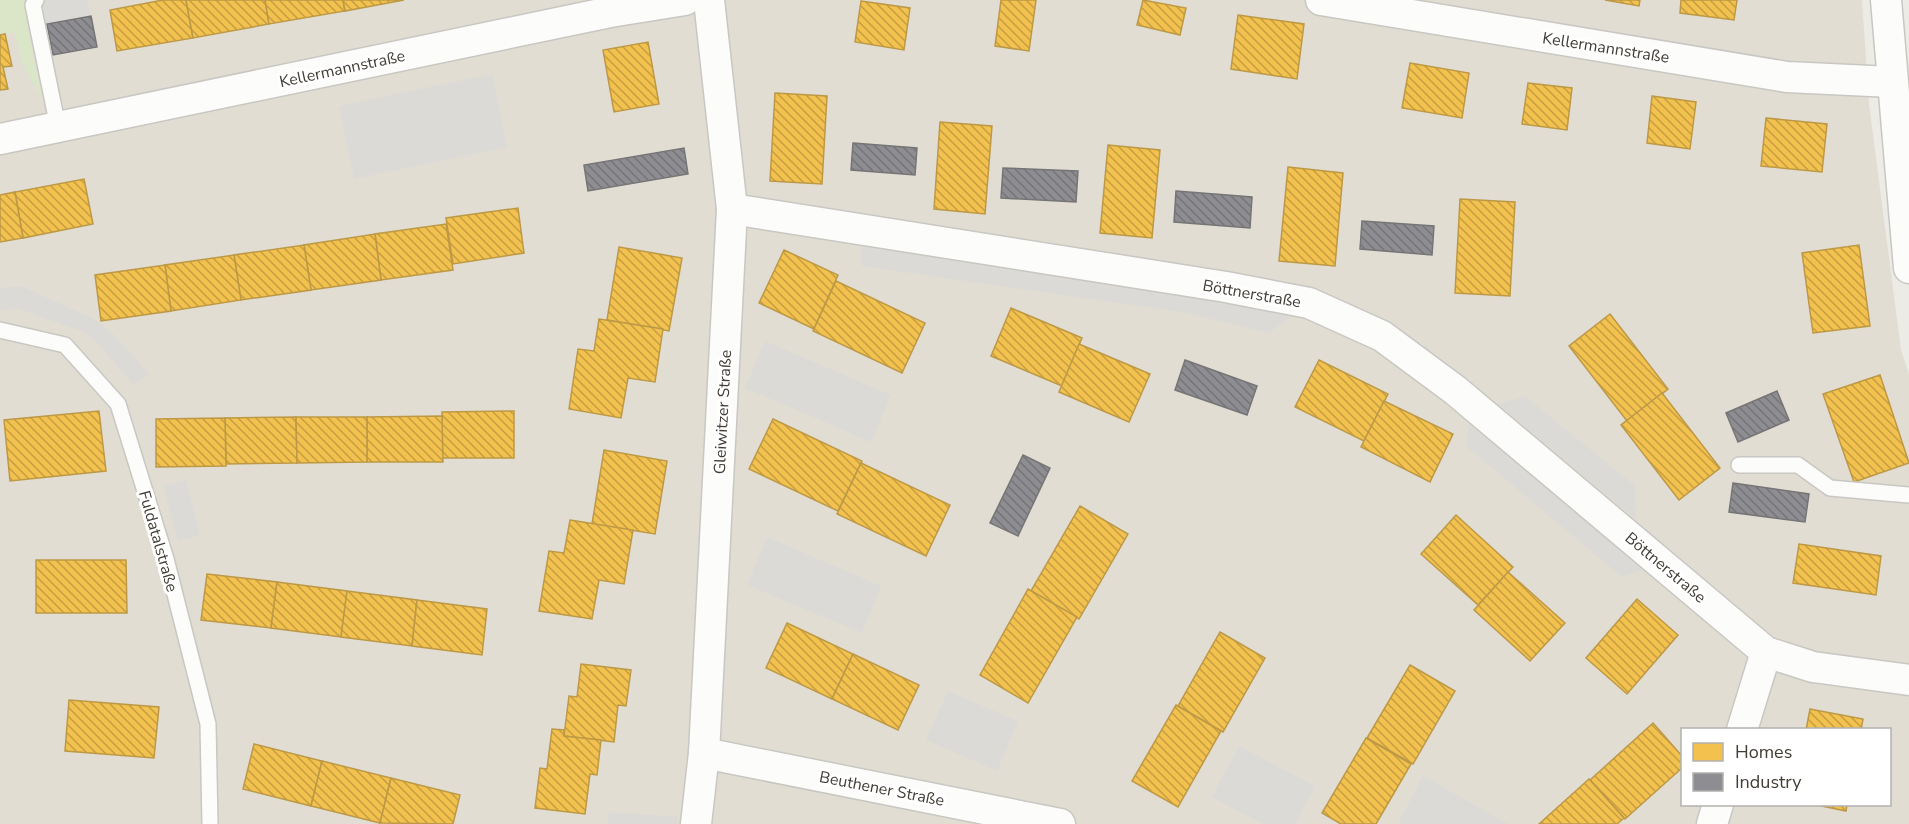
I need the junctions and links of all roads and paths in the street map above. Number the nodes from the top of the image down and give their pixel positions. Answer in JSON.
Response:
{"nodes":[{"id":1,"x":36,"y":0,"type":"edge"},
{"id":2,"x":685,"y":0,"type":"edge"},
{"id":3,"x":709,"y":0,"type":"edge"},
{"id":4,"x":1321,"y":0,"type":"edge"},
{"id":5,"x":1886,"y":0,"type":"edge"},
{"id":6,"x":609,"y":6,"type":"edge"},
{"id":7,"x":1892,"y":82,"type":"junction"},
{"id":8,"x":58,"y":127,"type":"junction"},
{"id":9,"x":0,"y":139,"type":"edge"},
{"id":10,"x":732,"y":209,"type":"junction"},
{"id":11,"x":1909,"y":268,"type":"edge"},
{"id":12,"x":0,"y":330,"type":"edge"},
{"id":13,"x":1739,"y":465,"type":"dead end"},
{"id":14,"x":1909,"y":495,"type":"edge"},
{"id":15,"x":1767,"y":652,"type":"junction"},
{"id":16,"x":1909,"y":680,"type":"edge"},
{"id":17,"x":1742,"y":728,"type":"edge"},
{"id":18,"x":704,"y":753,"type":"junction"},
{"id":19,"x":1717,"y":806,"type":"edge"},
{"id":20,"x":210,"y":824,"type":"edge"},
{"id":21,"x":696,"y":824,"type":"edge"},
{"id":22,"x":1060,"y":824,"type":"edge"},
{"id":23,"x":1712,"y":824,"type":"edge"}],
"edges":[{"from":1,"to":8,"type":"lane"},
{"from":2,"to":6,"type":"street","name":"Kellermannstraße"},
{"from":3,"to":10,"type":"street","name":"Gleiwitzer Straße"},
{"from":4,"to":7,"type":"street","name":"Kellermannstraße"},
{"from":5,"to":7,"type":"street"},
{"from":6,"to":8,"type":"street","name":"Kellermannstraße"},
{"from":7,"to":11,"type":"street"},
{"from":8,"to":9,"type":"street","name":"Kellermannstraße"},
{"from":10,"to":15,"type":"street","name":"Böttnerstraße"},
{"from":10,"to":18,"type":"street","name":"Gleiwitzer Straße"},
{"from":12,"to":20,"type":"lane","name":"Fuldatalstraße"},
{"from":13,"to":14,"type":"lane"},
{"from":15,"to":16,"type":"street","name":"Böttnerstraße"},
{"from":15,"to":17,"type":"street"},
{"from":18,"to":21,"type":"street","name":"Gleiwitzer Straße"},
{"from":18,"to":22,"type":"street","name":"Beuthener Straße"},
{"from":19,"to":23,"type":"street"}]}
